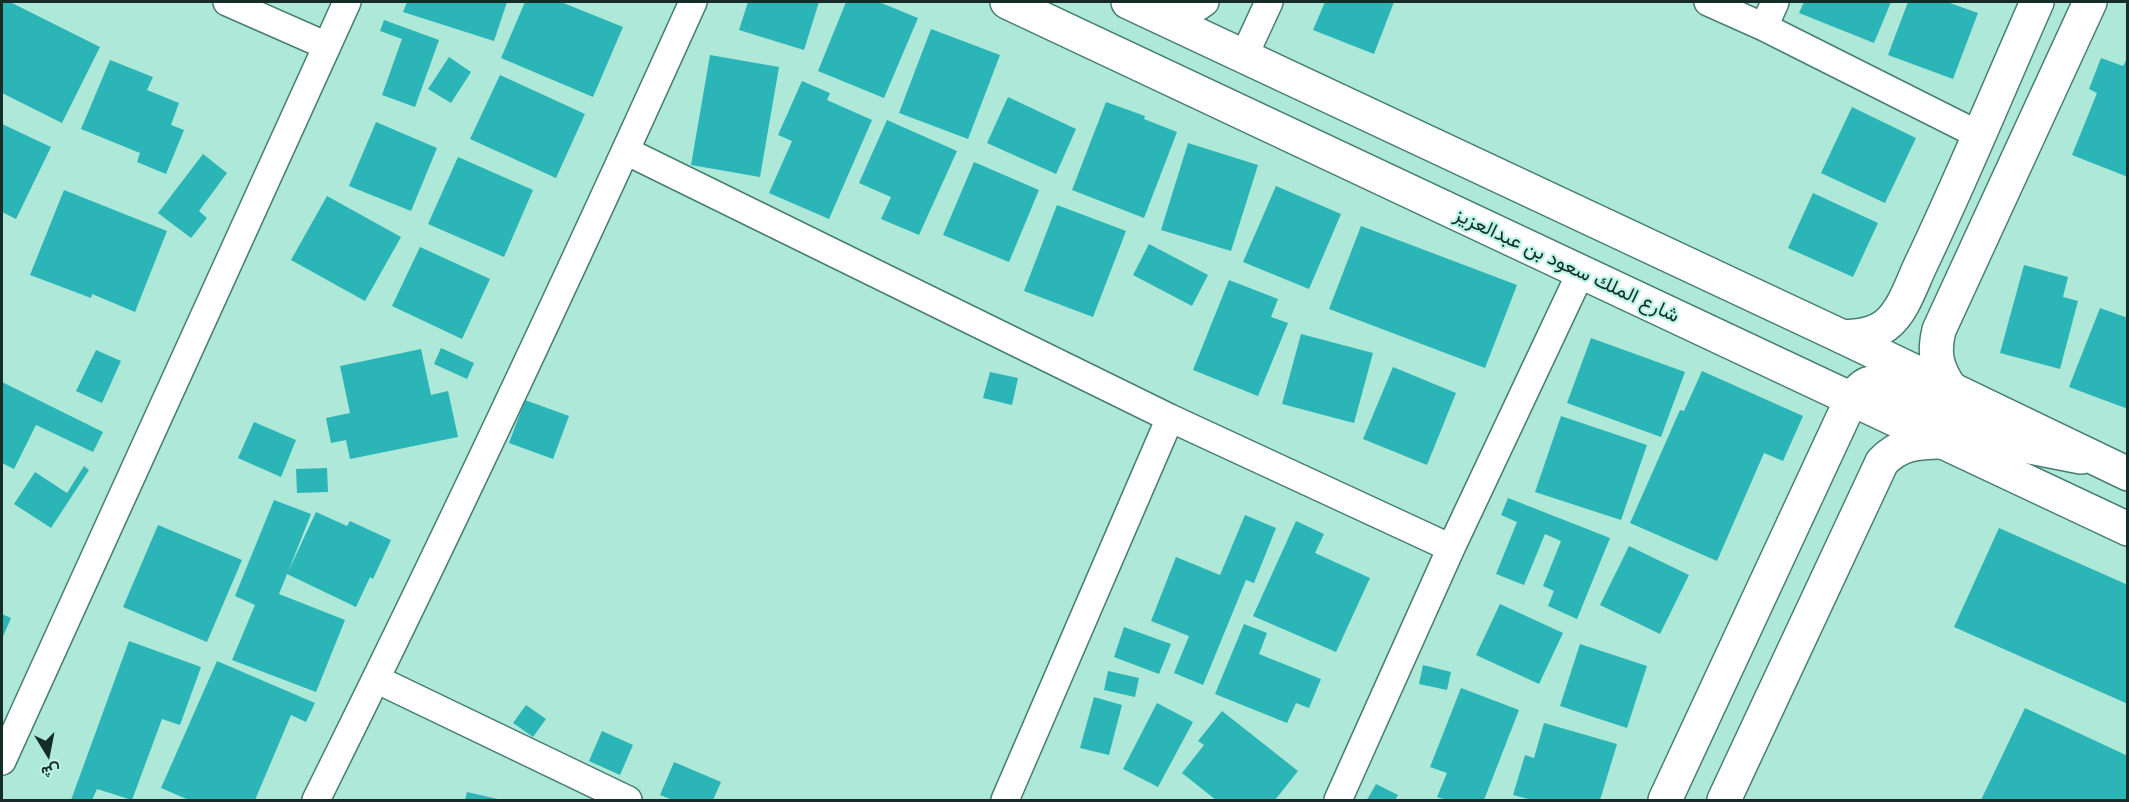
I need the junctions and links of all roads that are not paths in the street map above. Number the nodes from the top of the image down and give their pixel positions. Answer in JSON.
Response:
{"nodes":[{"id":1,"x":227,"y":2,"type":"edge"},
{"id":2,"x":347,"y":2,"type":"edge"},
{"id":3,"x":693,"y":2,"type":"edge"},
{"id":4,"x":1007,"y":2,"type":"edge"},
{"id":5,"x":1034,"y":2,"type":"edge"},
{"id":6,"x":1205,"y":2,"type":"edge"},
{"id":7,"x":1269,"y":2,"type":"edge"},
{"id":8,"x":1708,"y":2,"type":"edge"},
{"id":9,"x":1776,"y":2,"type":"edge"},
{"id":10,"x":2037,"y":2,"type":"edge"},
{"id":11,"x":2090,"y":2,"type":"edge"},
{"id":12,"x":1140,"y":7,"type":"edge"},
{"id":13,"x":1764,"y":27,"type":"junction"},
{"id":14,"x":327,"y":46,"type":"junction"},
{"id":15,"x":1244,"y":56,"type":"junction"},
{"id":16,"x":1979,"y":135,"type":"junction"},
{"id":17,"x":626,"y":151,"type":"junction"},
{"id":18,"x":1932,"y":241,"type":"junction"},
{"id":19,"x":1971,"y":263,"type":"junction"},
{"id":20,"x":1581,"y":272,"type":"junction"},
{"id":21,"x":1843,"y":337,"type":"junction"},
{"id":22,"x":1951,"y":389,"type":"junction"},
{"id":23,"x":1851,"y":400,"type":"junction"},
{"id":24,"x":1170,"y":418,"type":"junction"},
{"id":25,"x":1941,"y":442,"type":"junction"},
{"id":26,"x":2114,"y":467,"type":"edge"},
{"id":27,"x":2127,"y":529,"type":"edge"},
{"id":28,"x":1451,"y":548,"type":"junction"},
{"id":29,"x":376,"y":679,"type":"junction"},
{"id":30,"x":2,"y":761,"type":"edge"},
{"id":31,"x":316,"y":801,"type":"edge"},
{"id":32,"x":628,"y":801,"type":"edge"},
{"id":33,"x":1005,"y":801,"type":"edge"},
{"id":34,"x":1338,"y":801,"type":"edge"},
{"id":35,"x":1665,"y":801,"type":"edge"},
{"id":36,"x":1724,"y":801,"type":"edge"}],
"edges":[{"from":1,"to":14,"type":"street"},
{"from":2,"to":14,"type":"street"},
{"from":3,"to":17,"type":"street"},
{"from":4,"to":20,"type":"main road","name":"شارع الملك سعود بن عبدالعزيز"},
{"from":5,"to":15,"type":"main road"},
{"from":6,"to":12,"type":"street"},
{"from":7,"to":15,"type":"street"},
{"from":8,"to":13,"type":"street"},
{"from":9,"to":13,"type":"street"},
{"from":10,"to":16,"type":"main road"},
{"from":11,"to":19,"type":"main road"},
{"from":12,"to":15,"type":"main road"},
{"from":13,"to":16,"type":"street"},
{"from":14,"to":30,"type":"street"},
{"from":15,"to":21,"type":"main road"},
{"from":16,"to":18,"type":"main road"},
{"from":17,"to":24,"type":"street"},
{"from":17,"to":29,"type":"street"},
{"from":18,"to":19,"type":"main road"},
{"from":18,"to":21,"type":"main road"},
{"from":19,"to":22,"type":"main road"},
{"from":20,"to":23,"type":"main road","name":"شارع الملك سعود بن عبدالعزيز"},
{"from":20,"to":28,"type":"street"},
{"from":21,"to":22,"type":"main road"},
{"from":22,"to":26,"type":"main road"},
{"from":23,"to":25,"type":"main road","name":"شارع الملك سعود بن عبدالعزيز"},
{"from":23,"to":26,"type":"main road"},
{"from":23,"to":35,"type":"main road"},
{"from":24,"to":28,"type":"street"},
{"from":24,"to":33,"type":"street"},
{"from":25,"to":27,"type":"main road","name":"شارع الملك سعود بن عبدالعزيز"},
{"from":25,"to":36,"type":"main road"},
{"from":28,"to":34,"type":"street"},
{"from":29,"to":31,"type":"street"},
{"from":29,"to":32,"type":"street"}]}
